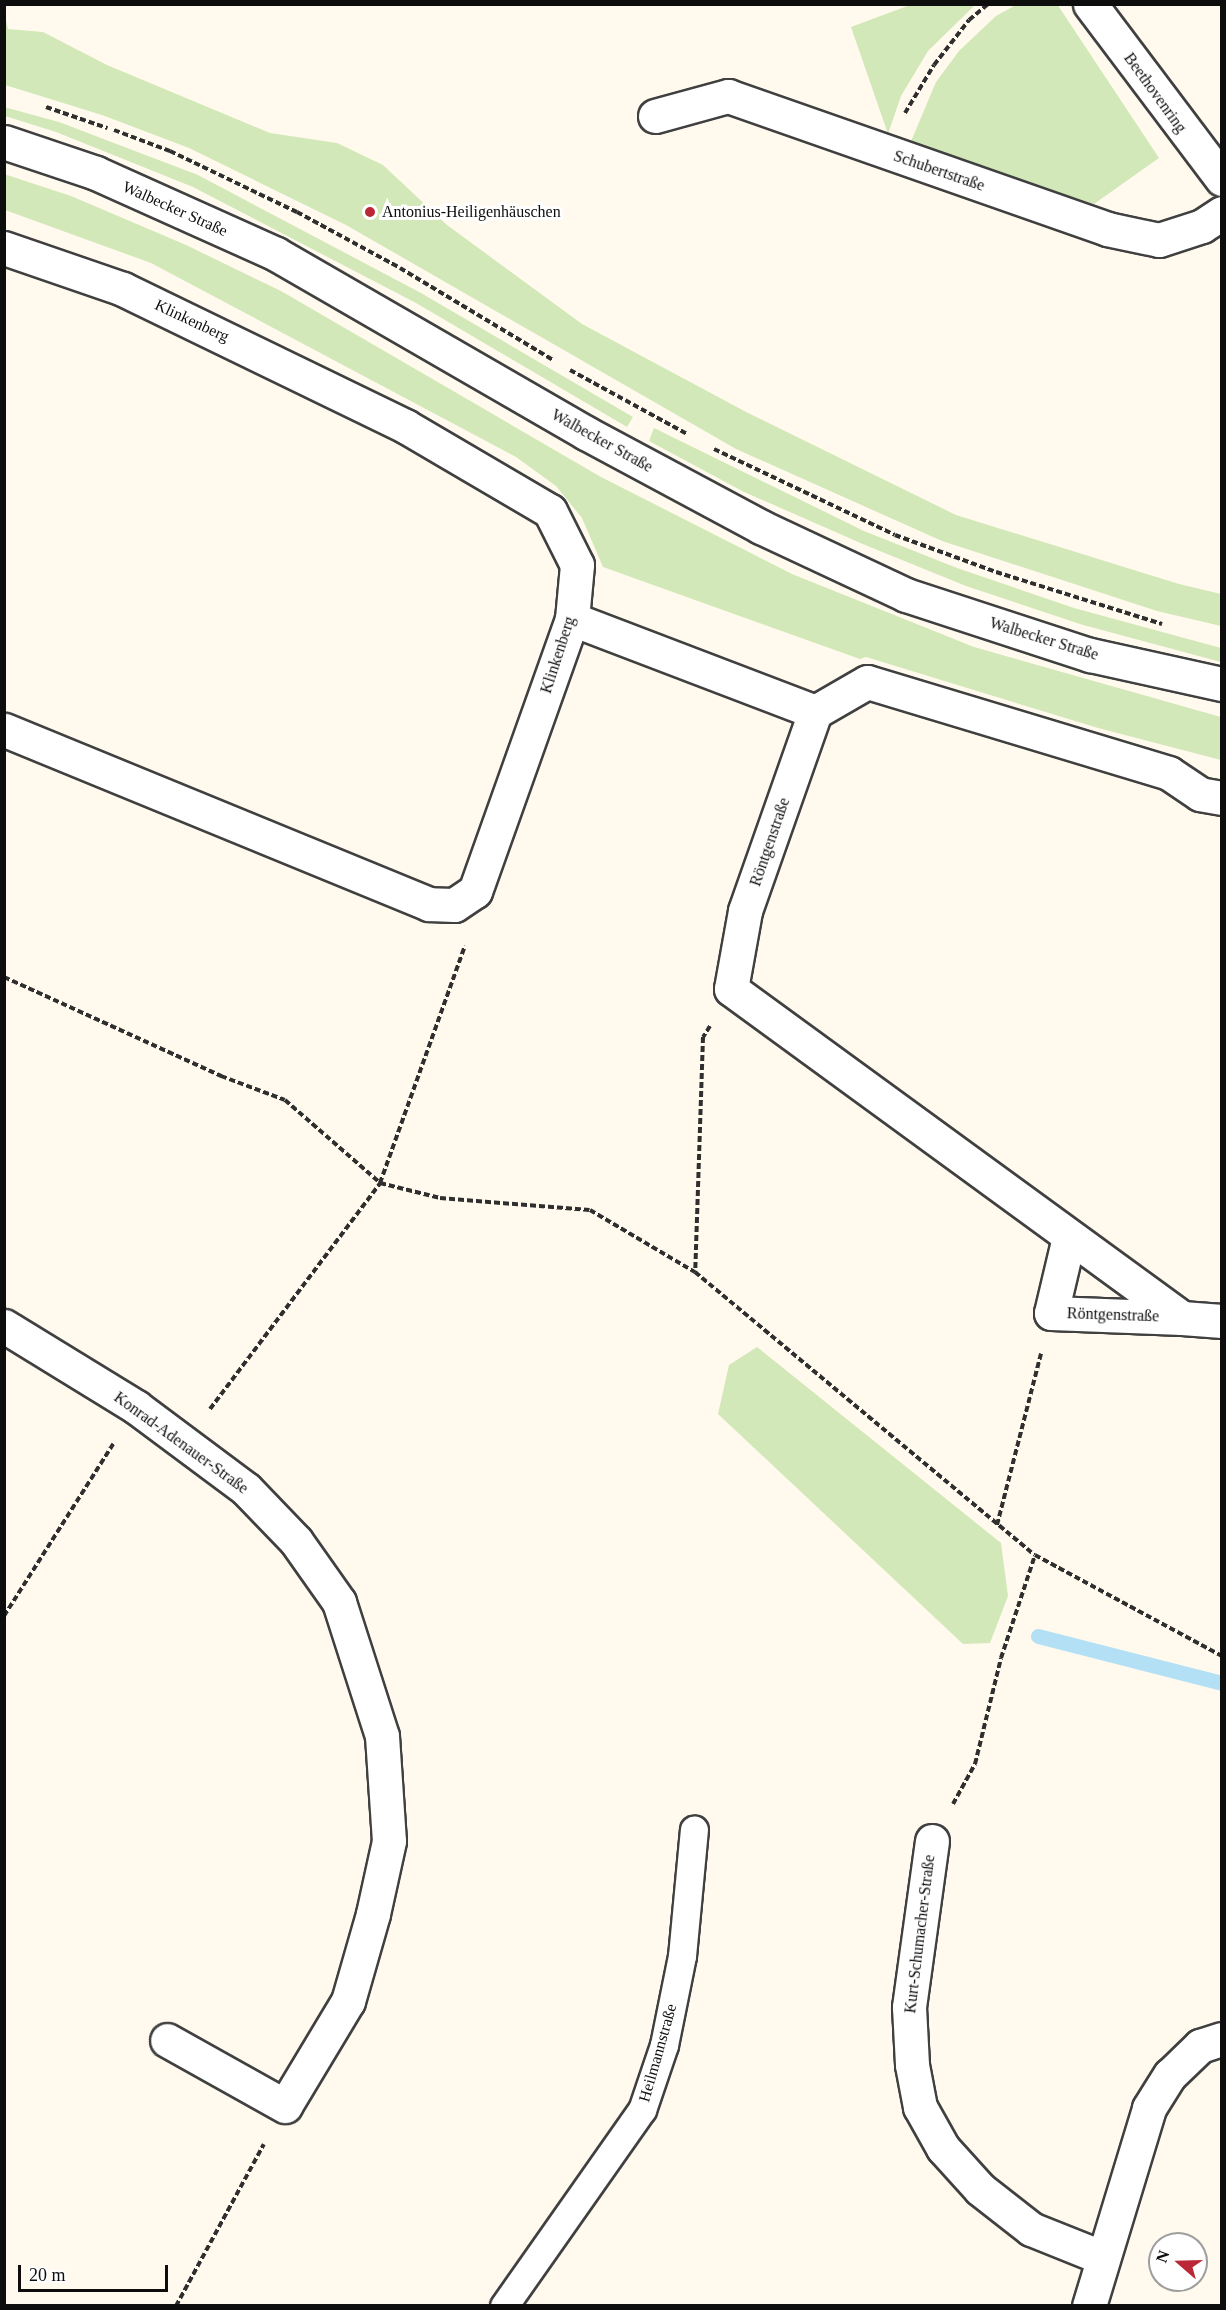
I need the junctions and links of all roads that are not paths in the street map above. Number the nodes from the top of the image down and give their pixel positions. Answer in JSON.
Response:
{"nodes":[{"id":1,"x":1090,"y":4,"type":"edge"},
{"id":2,"x":655,"y":116,"type":"dead end"},
{"id":3,"x":4,"y":142,"type":"edge"},
{"id":4,"x":1221,"y":179,"type":"edge"},
{"id":5,"x":1221,"y":213,"type":"edge"},
{"id":6,"x":4,"y":248,"type":"edge"},
{"id":7,"x":572,"y":619,"type":"junction"},
{"id":8,"x":1221,"y":684,"type":"edge"},
{"id":9,"x":815,"y":712,"type":"junction"},
{"id":10,"x":4,"y":730,"type":"edge"},
{"id":11,"x":1221,"y":798,"type":"edge"},
{"id":12,"x":1069,"y":1237,"type":"junction"},
{"id":13,"x":1182,"y":1318,"type":"junction"},
{"id":14,"x":1221,"y":1321,"type":"edge"},
{"id":15,"x":4,"y":1326,"type":"edge"},
{"id":16,"x":694,"y":1830,"type":"dead end"},
{"id":17,"x":932,"y":1841,"type":"road end"},
{"id":18,"x":1221,"y":2039,"type":"edge"},
{"id":19,"x":167,"y":2040,"type":"dead end"},
{"id":20,"x":1101,"y":2257,"type":"junction"},
{"id":21,"x":504,"y":2306,"type":"edge"},
{"id":22,"x":1089,"y":2306,"type":"edge"}],
"edges":[{"from":1,"to":4,"type":"street","name":"Beethovenring"},
{"from":2,"to":5,"type":"street","name":"Schubertstraße"},
{"from":3,"to":8,"type":"street","name":"Walbecker Straße"},
{"from":6,"to":7,"type":"street","name":"Klinkenberg"},
{"from":7,"to":9,"type":"street"},
{"from":7,"to":10,"type":"street","name":"Klinkenberg"},
{"from":9,"to":11,"type":"street"},
{"from":9,"to":12,"type":"street","name":"Röntgenstraße"},
{"from":12,"to":13,"type":"street","name":"Röntgenstraße"},
{"from":12,"to":13,"type":"street","name":"Röntgenstraße"},
{"from":13,"to":14,"type":"street","name":"Röntgenstraße"},
{"from":15,"to":19,"type":"street","name":"Konrad-Adenauer-Straße"},
{"from":16,"to":21,"type":"lane","name":"Heilmannstraße"},
{"from":17,"to":20,"type":"street","name":"Kurt-Schumacher-Straße"},
{"from":18,"to":20,"type":"street"},
{"from":20,"to":22,"type":"street"}]}
